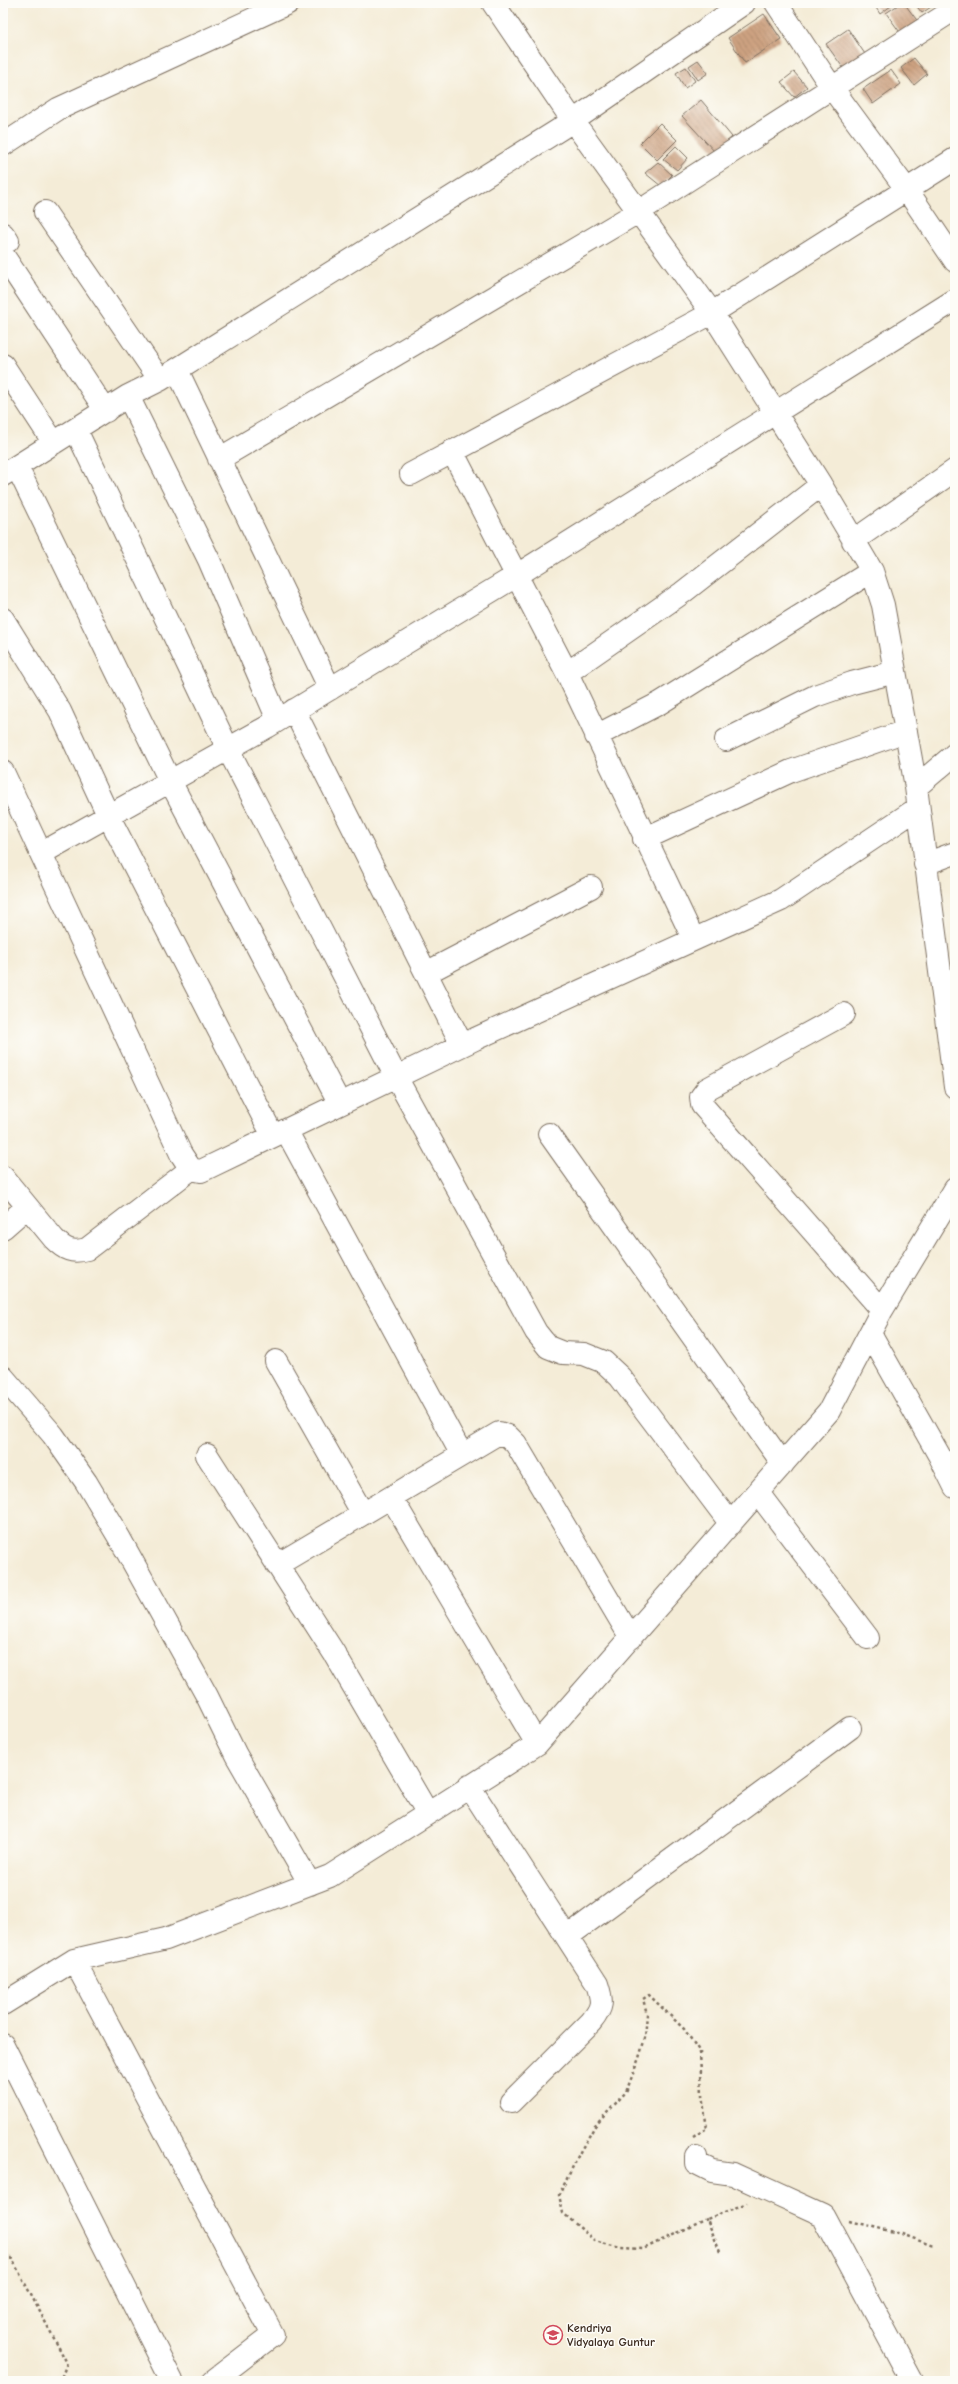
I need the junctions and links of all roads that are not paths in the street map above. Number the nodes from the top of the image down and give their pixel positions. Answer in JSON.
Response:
{"nodes":[{"id":1,"x":288,"y":3,"type":"edge"},
{"id":2,"x":744,"y":3,"type":"edge"},
{"id":3,"x":776,"y":3,"type":"edge"},
{"id":4,"x":503,"y":6,"type":"edge"},
{"id":5,"x":955,"y":9,"type":"edge"},
{"id":6,"x":832,"y":88,"type":"junction"},
{"id":7,"x":574,"y":121,"type":"junction"},
{"id":8,"x":3,"y":145,"type":"edge"},
{"id":9,"x":955,"y":159,"type":"edge"},
{"id":10,"x":907,"y":190,"type":"junction"},
{"id":11,"x":45,"y":212,"type":"dead end"},
{"id":12,"x":638,"y":212,"type":"junction"},
{"id":13,"x":5,"y":243,"type":"edge"},
{"id":14,"x":955,"y":261,"type":"edge"},
{"id":15,"x":955,"y":300,"type":"edge"},
{"id":16,"x":712,"y":313,"type":"junction"},
{"id":17,"x":3,"y":366,"type":"edge"},
{"id":18,"x":168,"y":375,"type":"junction"},
{"id":19,"x":128,"y":396,"type":"junction"},
{"id":20,"x":106,"y":411,"type":"junction"},
{"id":21,"x":776,"y":414,"type":"junction"},
{"id":22,"x":76,"y":430,"type":"junction"},
{"id":23,"x":54,"y":443,"type":"junction"},
{"id":24,"x":452,"y":451,"type":"junction"},
{"id":25,"x":219,"y":459,"type":"junction"},
{"id":26,"x":955,"y":470,"type":"edge"},
{"id":27,"x":10,"y":471,"type":"edge"},
{"id":28,"x":411,"y":474,"type":"dead end"},
{"id":29,"x":821,"y":485,"type":"junction"},
{"id":30,"x":853,"y":541,"type":"junction"},
{"id":31,"x":872,"y":570,"type":"junction"},
{"id":32,"x":516,"y":576,"type":"junction"},
{"id":33,"x":3,"y":619,"type":"edge"},
{"id":34,"x":895,"y":672,"type":"junction"},
{"id":35,"x":566,"y":673,"type":"junction"},
{"id":36,"x":330,"y":688,"type":"junction"},
{"id":37,"x":286,"y":715,"type":"junction"},
{"id":38,"x":906,"y":731,"type":"junction"},
{"id":39,"x":596,"y":736,"type":"junction"},
{"id":40,"x":726,"y":740,"type":"dead end"},
{"id":41,"x":228,"y":749,"type":"junction"},
{"id":42,"x":955,"y":754,"type":"edge"},
{"id":43,"x":3,"y":772,"type":"edge"},
{"id":44,"x":170,"y":781,"type":"junction"},
{"id":45,"x":917,"y":797,"type":"junction"},
{"id":46,"x":108,"y":815,"type":"junction"},
{"id":47,"x":644,"y":839,"type":"junction"},
{"id":48,"x":42,"y":853,"type":"junction"},
{"id":49,"x":955,"y":853,"type":"edge"},
{"id":50,"x":926,"y":864,"type":"junction"},
{"id":51,"x":591,"y":887,"type":"dead end"},
{"id":52,"x":693,"y":938,"type":"junction"},
{"id":53,"x":426,"y":973,"type":"junction"},
{"id":54,"x":844,"y":1014,"type":"dead end"},
{"id":55,"x":462,"y":1045,"type":"junction"},
{"id":56,"x":396,"y":1077,"type":"junction"},
{"id":57,"x":955,"y":1086,"type":"edge"},
{"id":58,"x":340,"y":1104,"type":"junction"},
{"id":59,"x":280,"y":1133,"type":"junction"},
{"id":60,"x":549,"y":1134,"type":"dead end"},
{"id":61,"x":191,"y":1169,"type":"junction"},
{"id":62,"x":3,"y":1177,"type":"edge"},
{"id":63,"x":955,"y":1189,"type":"edge"},
{"id":64,"x":27,"y":1207,"type":"junction"},
{"id":65,"x":3,"y":1228,"type":"edge"},
{"id":66,"x":882,"y":1310,"type":"junction"},
{"id":67,"x":870,"y":1334,"type":"junction"},
{"id":68,"x":276,"y":1361,"type":"dead end"},
{"id":69,"x":3,"y":1377,"type":"edge"},
{"id":70,"x":207,"y":1455,"type":"dead end"},
{"id":71,"x":462,"y":1455,"type":"junction"},
{"id":72,"x":783,"y":1464,"type":"junction"},
{"id":73,"x":955,"y":1487,"type":"edge"},
{"id":74,"x":758,"y":1493,"type":"junction"},
{"id":75,"x":391,"y":1497,"type":"junction"},
{"id":76,"x":363,"y":1514,"type":"junction"},
{"id":77,"x":731,"y":1524,"type":"junction"},
{"id":78,"x":276,"y":1565,"type":"junction"},
{"id":79,"x":631,"y":1638,"type":"junction"},
{"id":80,"x":868,"y":1638,"type":"dead end"},
{"id":81,"x":850,"y":1728,"type":"dead end"},
{"id":82,"x":537,"y":1744,"type":"junction"},
{"id":83,"x":469,"y":1786,"type":"junction"},
{"id":84,"x":428,"y":1812,"type":"junction"},
{"id":85,"x":310,"y":1884,"type":"junction"},
{"id":86,"x":567,"y":1937,"type":"junction"},
{"id":87,"x":74,"y":1960,"type":"junction"},
{"id":88,"x":3,"y":2004,"type":"edge"},
{"id":89,"x":3,"y":2045,"type":"edge"},
{"id":90,"x":511,"y":2102,"type":"dead end"},
{"id":91,"x":696,"y":2157,"type":"road end"},
{"id":92,"x":172,"y":2381,"type":"edge"},
{"id":93,"x":213,"y":2381,"type":"edge"},
{"id":94,"x":912,"y":2381,"type":"edge"}],
"edges":[{"from":1,"to":8,"type":"street"},
{"from":2,"to":7,"type":"street"},
{"from":3,"to":6,"type":"street"},
{"from":4,"to":7,"type":"street"},
{"from":5,"to":6,"type":"street"},
{"from":6,"to":10,"type":"street"},
{"from":6,"to":12,"type":"street"},
{"from":7,"to":12,"type":"street"},
{"from":7,"to":18,"type":"street"},
{"from":9,"to":10,"type":"street"},
{"from":10,"to":14,"type":"street"},
{"from":10,"to":16,"type":"street"},
{"from":11,"to":18,"type":"street"},
{"from":12,"to":16,"type":"street"},
{"from":12,"to":25,"type":"street"},
{"from":13,"to":20,"type":"street"},
{"from":15,"to":21,"type":"street"},
{"from":16,"to":21,"type":"street"},
{"from":16,"to":24,"type":"street"},
{"from":17,"to":23,"type":"street"},
{"from":18,"to":19,"type":"street"},
{"from":18,"to":25,"type":"street"},
{"from":19,"to":20,"type":"street"},
{"from":19,"to":37,"type":"street"},
{"from":20,"to":22,"type":"street"},
{"from":21,"to":29,"type":"street"},
{"from":21,"to":32,"type":"street"},
{"from":22,"to":23,"type":"street"},
{"from":22,"to":41,"type":"street"},
{"from":23,"to":27,"type":"street"},
{"from":24,"to":28,"type":"street"},
{"from":24,"to":32,"type":"street"},
{"from":25,"to":36,"type":"street"},
{"from":26,"to":30,"type":"street"},
{"from":27,"to":44,"type":"street"},
{"from":29,"to":30,"type":"street"},
{"from":29,"to":35,"type":"street"},
{"from":30,"to":31,"type":"street"},
{"from":31,"to":34,"type":"street"},
{"from":31,"to":39,"type":"street"},
{"from":32,"to":35,"type":"street"},
{"from":32,"to":36,"type":"street"},
{"from":33,"to":46,"type":"street"},
{"from":34,"to":38,"type":"street"},
{"from":34,"to":40,"type":"street"},
{"from":35,"to":39,"type":"street"},
{"from":36,"to":37,"type":"street"},
{"from":37,"to":41,"type":"street"},
{"from":37,"to":53,"type":"street"},
{"from":38,"to":45,"type":"street"},
{"from":38,"to":47,"type":"street"},
{"from":39,"to":47,"type":"street"},
{"from":41,"to":44,"type":"street"},
{"from":41,"to":56,"type":"street"},
{"from":42,"to":45,"type":"street"},
{"from":43,"to":48,"type":"street"},
{"from":44,"to":46,"type":"street"},
{"from":44,"to":58,"type":"street"},
{"from":45,"to":50,"type":"street"},
{"from":45,"to":52,"type":"street"},
{"from":46,"to":48,"type":"street"},
{"from":46,"to":59,"type":"street"},
{"from":47,"to":52,"type":"street"},
{"from":48,"to":61,"type":"street"},
{"from":49,"to":50,"type":"street"},
{"from":50,"to":57,"type":"street"},
{"from":51,"to":53,"type":"street"},
{"from":52,"to":55,"type":"street"},
{"from":53,"to":55,"type":"street"},
{"from":54,"to":66,"type":"street"},
{"from":55,"to":56,"type":"street"},
{"from":56,"to":58,"type":"street"},
{"from":56,"to":77,"type":"street"},
{"from":58,"to":59,"type":"street"},
{"from":59,"to":61,"type":"street"},
{"from":59,"to":71,"type":"street"},
{"from":60,"to":72,"type":"street"},
{"from":61,"to":64,"type":"street"},
{"from":62,"to":64,"type":"street"},
{"from":63,"to":66,"type":"street"},
{"from":64,"to":65,"type":"street"},
{"from":66,"to":67,"type":"street"},
{"from":67,"to":72,"type":"street"},
{"from":67,"to":73,"type":"street"},
{"from":68,"to":76,"type":"street"},
{"from":69,"to":85,"type":"street"},
{"from":70,"to":78,"type":"street"},
{"from":71,"to":75,"type":"street"},
{"from":71,"to":79,"type":"street"},
{"from":72,"to":74,"type":"street"},
{"from":74,"to":77,"type":"street"},
{"from":74,"to":80,"type":"street"},
{"from":75,"to":76,"type":"street"},
{"from":75,"to":82,"type":"street"},
{"from":76,"to":78,"type":"street"},
{"from":77,"to":79,"type":"street"},
{"from":78,"to":84,"type":"street"},
{"from":79,"to":82,"type":"street"},
{"from":81,"to":86,"type":"street"},
{"from":82,"to":83,"type":"street"},
{"from":83,"to":84,"type":"street"},
{"from":83,"to":86,"type":"street"},
{"from":84,"to":85,"type":"street"},
{"from":85,"to":87,"type":"street"},
{"from":86,"to":90,"type":"street"},
{"from":87,"to":88,"type":"street"},
{"from":87,"to":93,"type":"street"},
{"from":89,"to":92,"type":"street"},
{"from":91,"to":94,"type":"street"}]}
